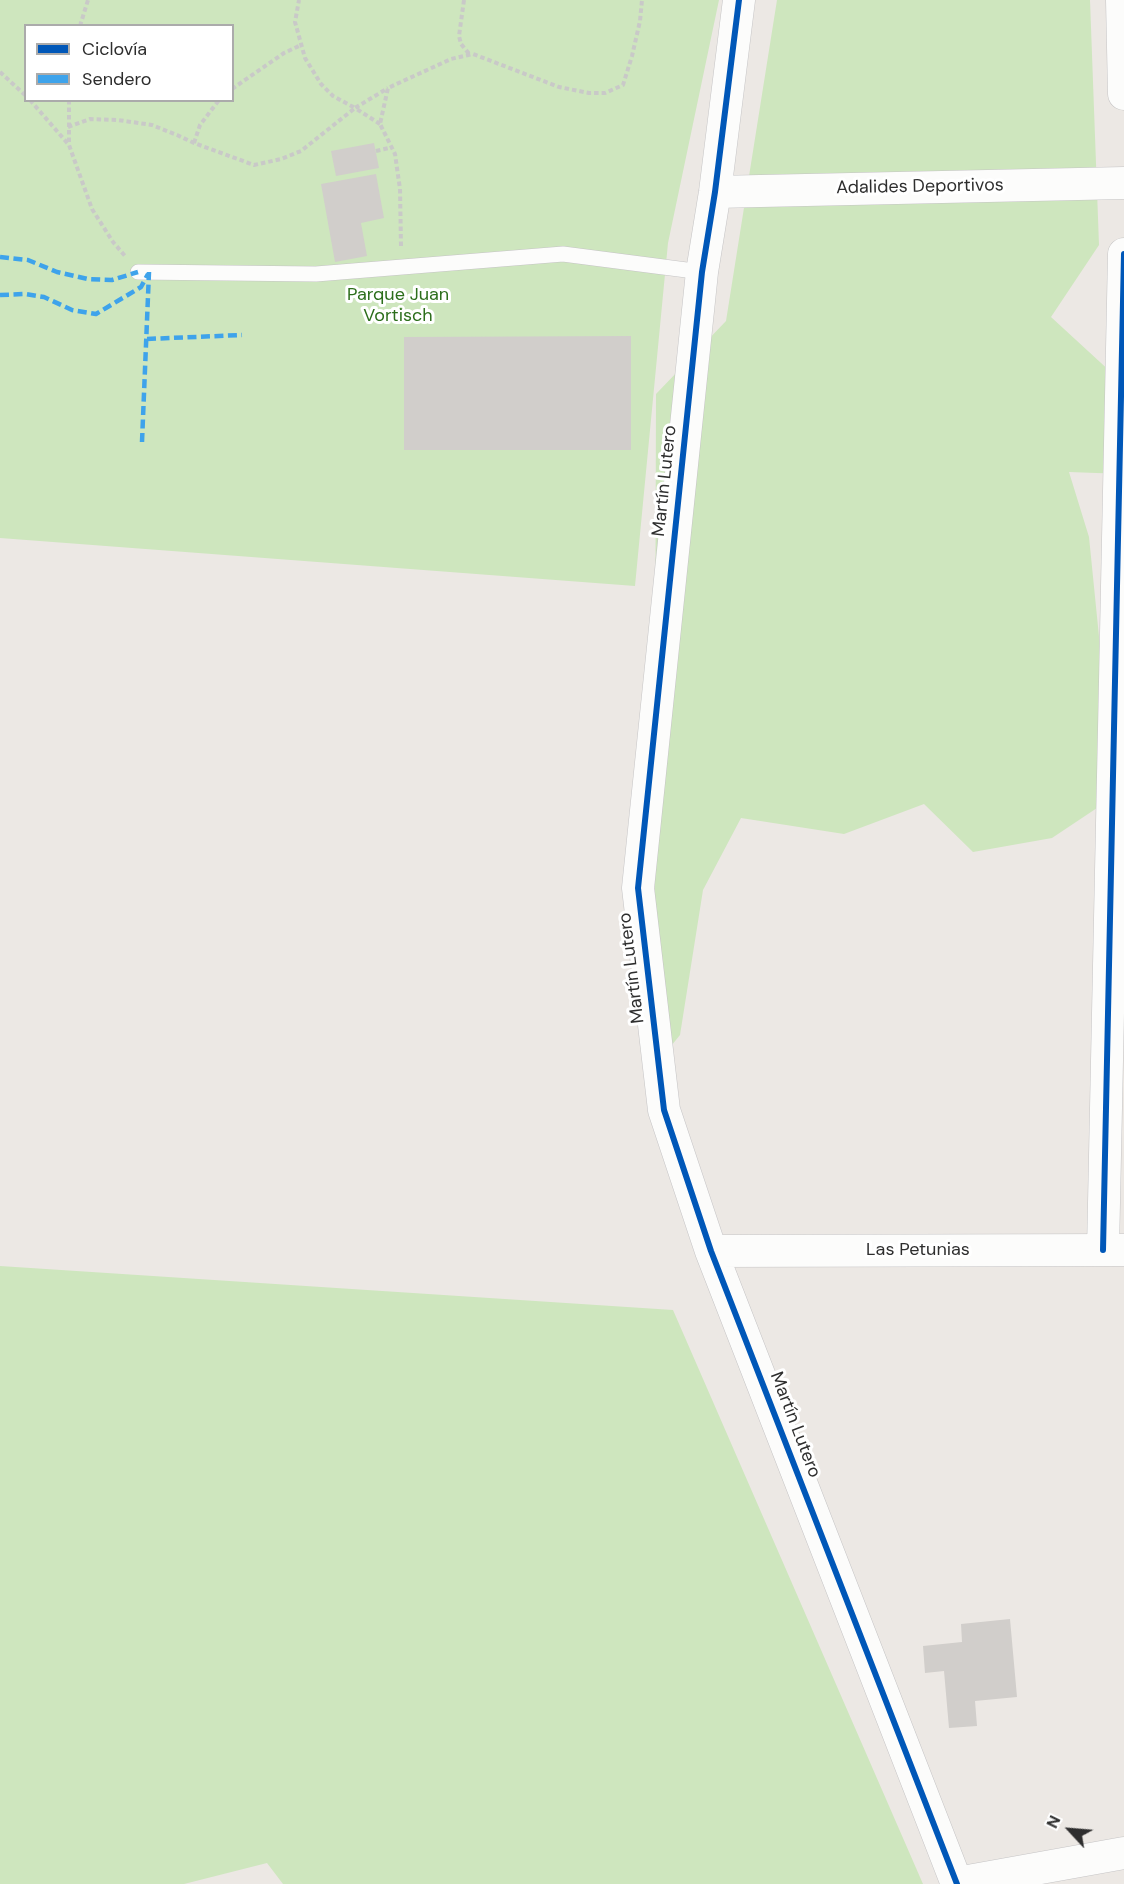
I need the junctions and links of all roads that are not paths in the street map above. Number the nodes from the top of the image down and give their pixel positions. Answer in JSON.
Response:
{"nodes":[{"id":1,"x":739,"y":0,"type":"edge"},
{"id":2,"x":1122,"y":0,"type":"edge"},
{"id":3,"x":1124,"y":94,"type":"edge"},
{"id":4,"x":1124,"y":183,"type":"edge"},
{"id":5,"x":716,"y":192,"type":"junction"},
{"id":6,"x":1124,"y":254,"type":"edge"},
{"id":7,"x":138,"y":272,"type":"road end"},
{"id":8,"x":702,"y":272,"type":"junction"},
{"id":9,"x":1113,"y":1250,"type":"edge"},
{"id":10,"x":711,"y":1251,"type":"junction"},
{"id":11,"x":1124,"y":1853,"type":"edge"},
{"id":12,"x":957,"y":1884,"type":"edge"}],
"edges":[{"from":1,"to":5,"type":"street","name":"Martín Lutero"},
{"from":2,"to":3,"type":"street"},
{"from":4,"to":5,"type":"street","name":"Adalides Deportivos"},
{"from":5,"to":8,"type":"street","name":"Martín Lutero"},
{"from":6,"to":9,"type":"street"},
{"from":7,"to":8,"type":"lane"},
{"from":8,"to":10,"type":"street","name":"Martín Lutero"},
{"from":9,"to":10,"type":"street","name":"Las Petunias"},
{"from":10,"to":12,"type":"street","name":"Martín Lutero"},
{"from":11,"to":12,"type":"street"}]}
